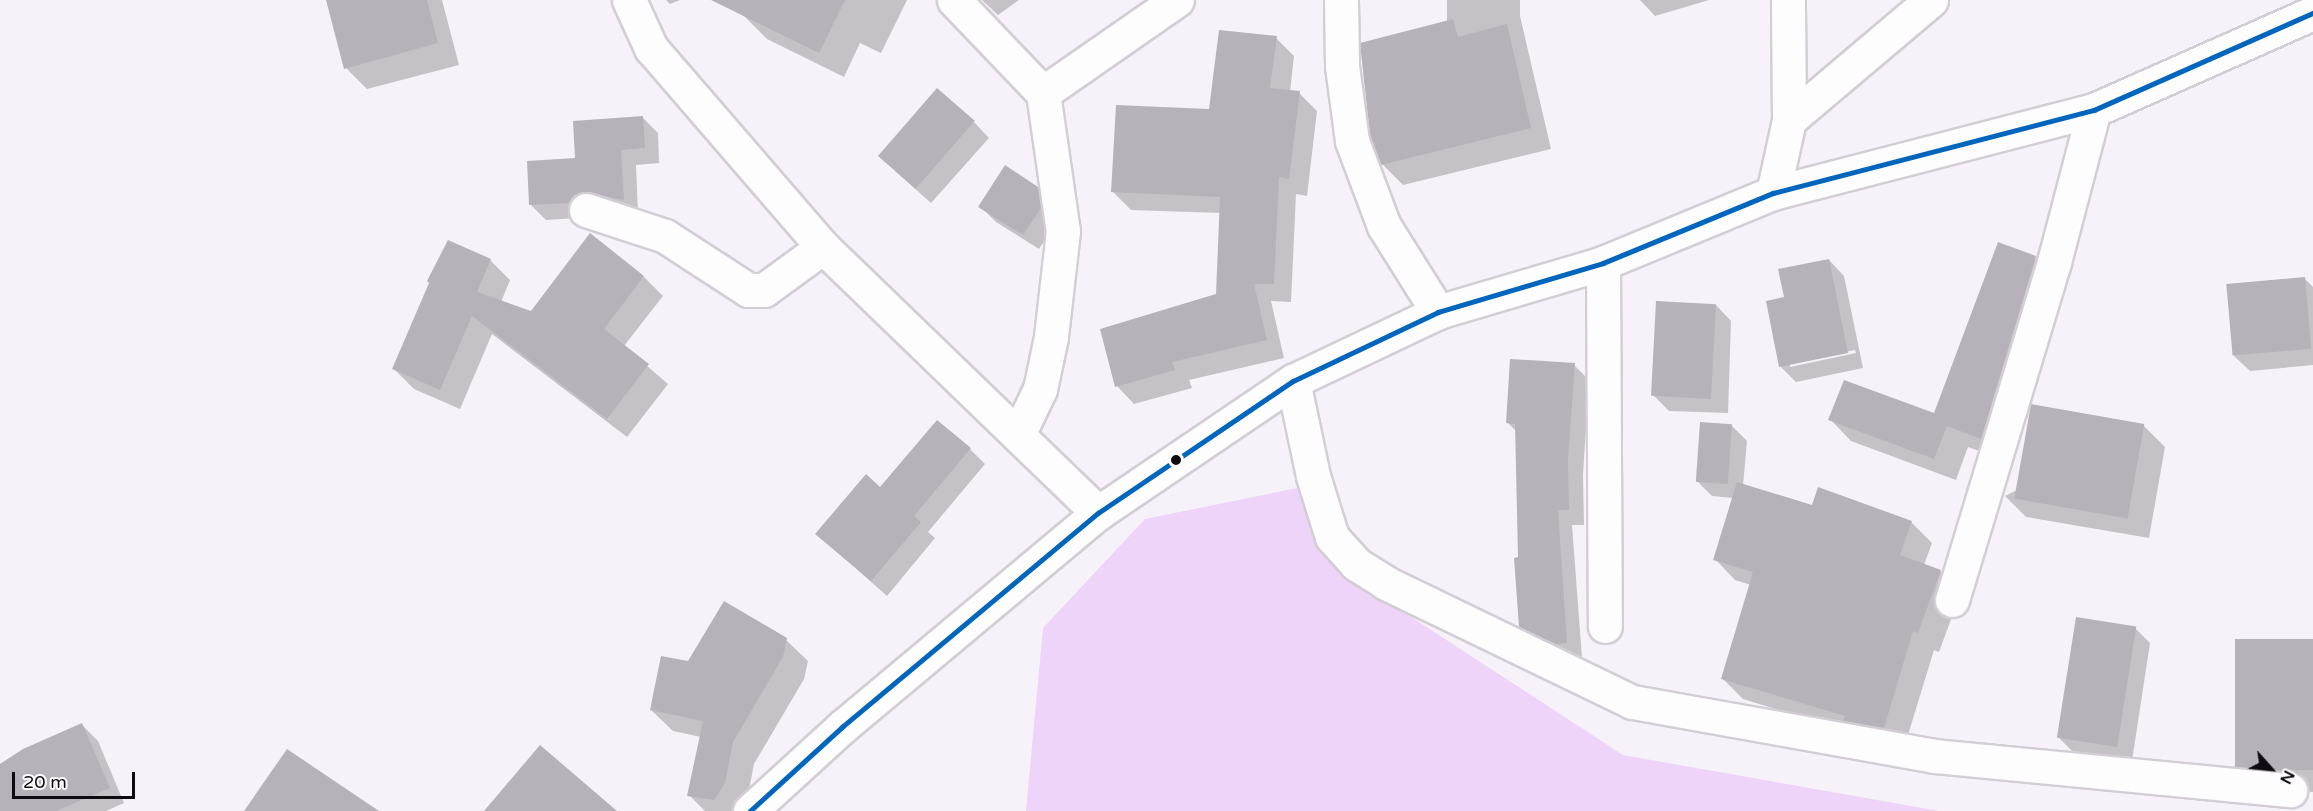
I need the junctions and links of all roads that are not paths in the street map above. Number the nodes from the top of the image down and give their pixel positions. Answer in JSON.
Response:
{"nodes":[{"id":1,"x":629,"y":0,"type":"edge"},
{"id":2,"x":954,"y":0,"type":"edge"},
{"id":3,"x":1177,"y":0,"type":"edge"},
{"id":4,"x":1341,"y":0,"type":"edge"},
{"id":5,"x":1788,"y":0,"type":"edge"},
{"id":6,"x":1932,"y":0,"type":"edge"},
{"id":7,"x":2313,"y":13,"type":"edge"},
{"id":8,"x":1043,"y":93,"type":"junction"},
{"id":9,"x":2094,"y":110,"type":"junction"},
{"id":10,"x":1790,"y":120,"type":"junction"},
{"id":11,"x":1773,"y":193,"type":"junction"},
{"id":12,"x":586,"y":210,"type":"dead end"},
{"id":13,"x":823,"y":247,"type":"junction"},
{"id":14,"x":1603,"y":263,"type":"junction"},
{"id":15,"x":1438,"y":312,"type":"junction"},
{"id":16,"x":1293,"y":381,"type":"junction"},
{"id":17,"x":1018,"y":435,"type":"junction"},
{"id":18,"x":1098,"y":513,"type":"junction"},
{"id":19,"x":1952,"y":600,"type":"dead end"},
{"id":20,"x":1605,"y":627,"type":"dead end"},
{"id":21,"x":2290,"y":790,"type":"dead end"},
{"id":22,"x":750,"y":811,"type":"edge"}],
"edges":[{"from":1,"to":13,"type":"street"},
{"from":2,"to":8,"type":"street"},
{"from":3,"to":8,"type":"street"},
{"from":4,"to":15,"type":"street"},
{"from":5,"to":10,"type":"street"},
{"from":6,"to":10,"type":"street"},
{"from":7,"to":9,"type":"street"},
{"from":8,"to":17,"type":"street"},
{"from":9,"to":11,"type":"street"},
{"from":9,"to":19,"type":"street"},
{"from":10,"to":11,"type":"street"},
{"from":11,"to":14,"type":"street"},
{"from":12,"to":13,"type":"street"},
{"from":13,"to":17,"type":"street"},
{"from":14,"to":15,"type":"street"},
{"from":14,"to":20,"type":"street"},
{"from":15,"to":16,"type":"street"},
{"from":16,"to":18,"type":"street"},
{"from":16,"to":21,"type":"street"},
{"from":17,"to":18,"type":"street"},
{"from":18,"to":22,"type":"street"}]}
